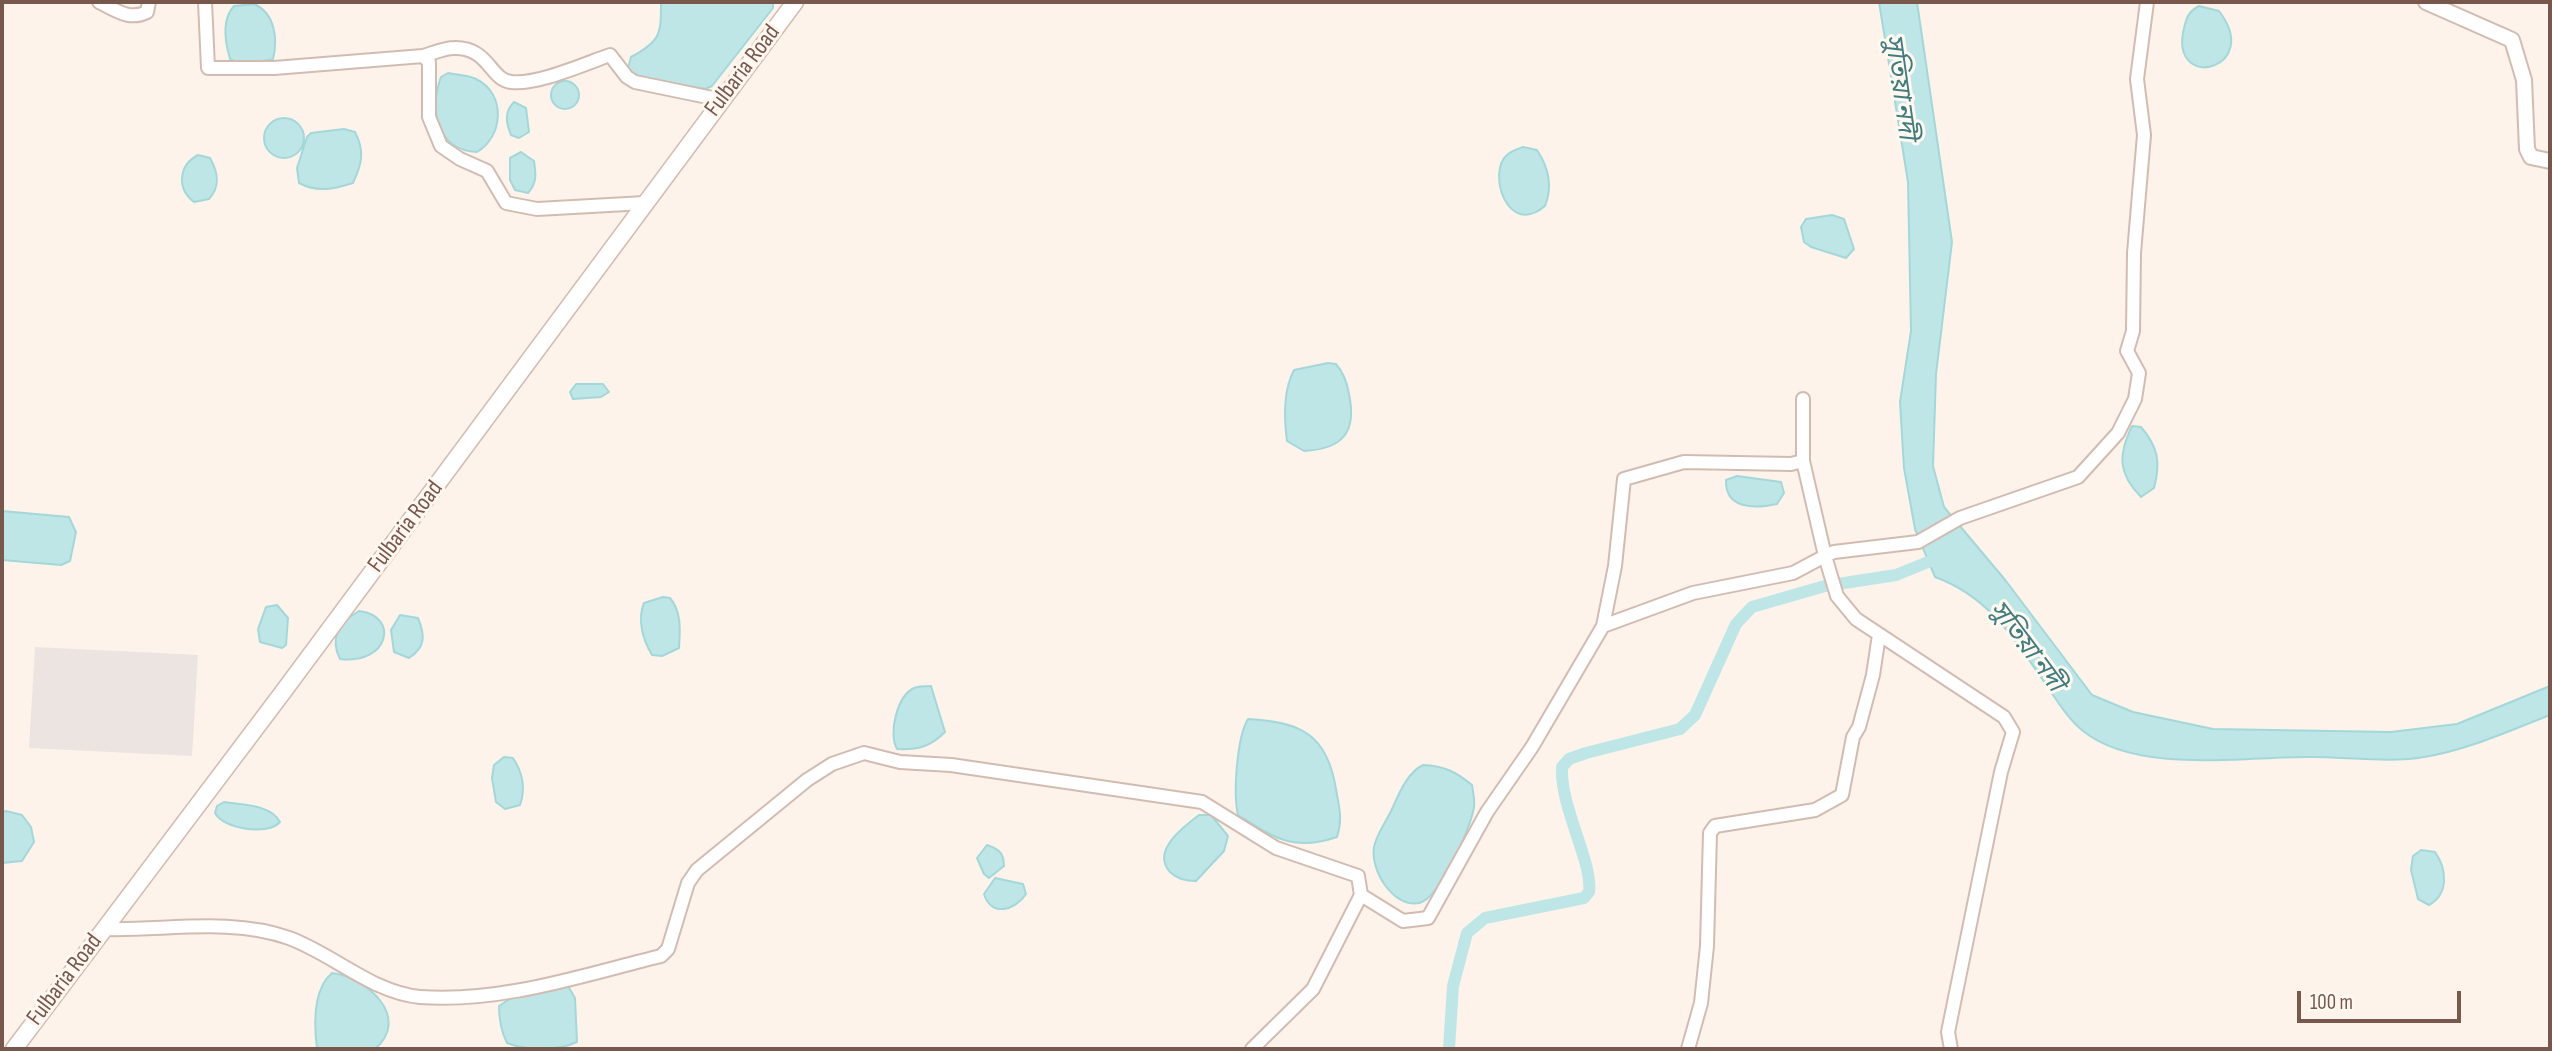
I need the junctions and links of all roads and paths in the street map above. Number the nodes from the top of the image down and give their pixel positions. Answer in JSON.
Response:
{"nodes":[{"id":1,"x":99,"y":2,"type":"edge"},
{"id":2,"x":149,"y":2,"type":"edge"},
{"id":3,"x":205,"y":2,"type":"edge"},
{"id":4,"x":794,"y":2,"type":"edge"},
{"id":5,"x":2147,"y":2,"type":"edge"},
{"id":6,"x":2426,"y":2,"type":"edge"},
{"id":7,"x":423,"y":56,"type":"junction"},
{"id":8,"x":722,"y":100,"type":"junction"},
{"id":9,"x":2550,"y":162,"type":"edge"},
{"id":10,"x":645,"y":203,"type":"junction"},
{"id":11,"x":1803,"y":399,"type":"dead end"},
{"id":12,"x":1804,"y":461,"type":"junction"},
{"id":13,"x":1825,"y":556,"type":"junction"},
{"id":14,"x":1603,"y":626,"type":"junction"},
{"id":15,"x":1879,"y":635,"type":"junction"},
{"id":16,"x":1361,"y":895,"type":"junction"},
{"id":17,"x":104,"y":929,"type":"junction"},
{"id":18,"x":14,"y":1049,"type":"edge"},
{"id":19,"x":1252,"y":1049,"type":"edge"},
{"id":20,"x":1688,"y":1049,"type":"edge"},
{"id":21,"x":1951,"y":1049,"type":"edge"}],
"edges":[{"from":1,"to":2,"type":"street"},
{"from":3,"to":7,"type":"street"},
{"from":4,"to":8,"type":"main road","name":"Fulbaria Road"},
{"from":5,"to":13,"type":"street"},
{"from":6,"to":9,"type":"street"},
{"from":7,"to":8,"type":"street"},
{"from":7,"to":10,"type":"street"},
{"from":8,"to":10,"type":"main road","name":"Fulbaria Road"},
{"from":10,"to":17,"type":"main road","name":"Fulbaria Road"},
{"from":11,"to":12,"type":"street"},
{"from":12,"to":13,"type":"street"},
{"from":12,"to":14,"type":"street"},
{"from":13,"to":14,"type":"street"},
{"from":13,"to":15,"type":"street"},
{"from":14,"to":16,"type":"street"},
{"from":15,"to":20,"type":"street"},
{"from":15,"to":21,"type":"street"},
{"from":16,"to":17,"type":"street"},
{"from":16,"to":19,"type":"street"},
{"from":17,"to":18,"type":"main road","name":"Fulbaria Road"}]}
